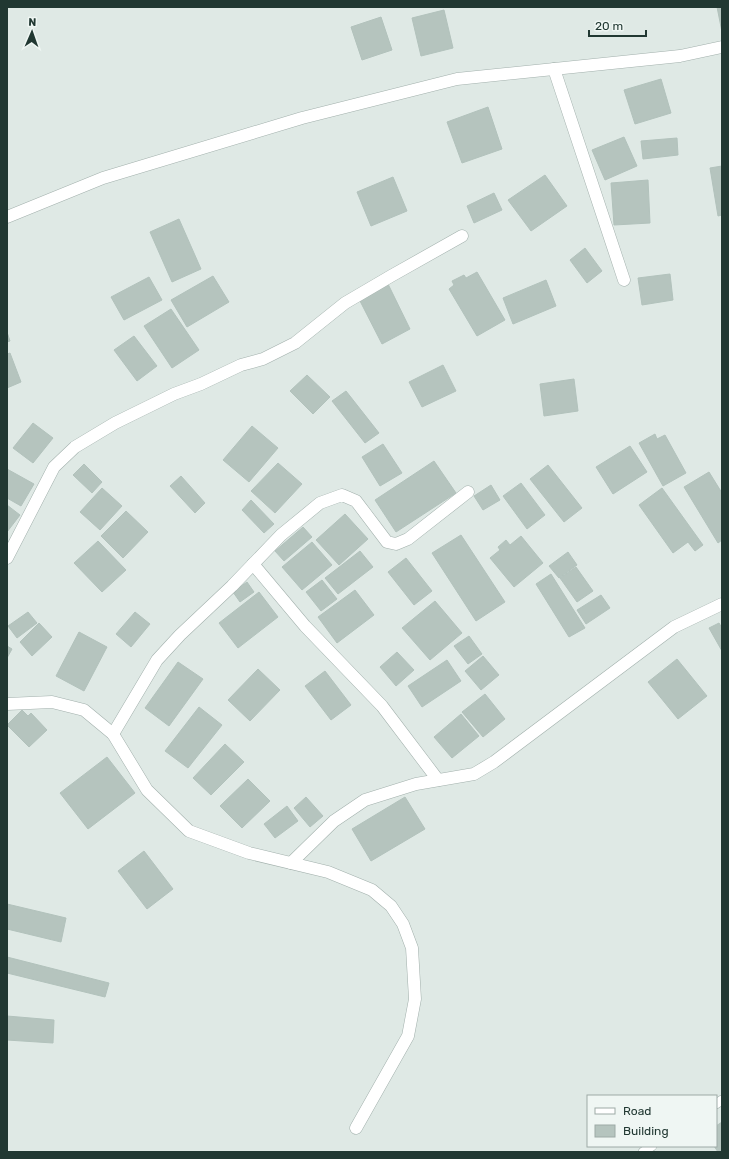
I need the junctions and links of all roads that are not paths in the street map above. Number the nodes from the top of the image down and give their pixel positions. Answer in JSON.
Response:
{"nodes":[{"id":1,"x":722,"y":47,"type":"edge"},
{"id":2,"x":554,"y":69,"type":"junction"},
{"id":3,"x":7,"y":217,"type":"edge"},
{"id":4,"x":462,"y":236,"type":"dead end"},
{"id":5,"x":624,"y":280,"type":"dead end"},
{"id":6,"x":468,"y":492,"type":"dead end"},
{"id":7,"x":7,"y":558,"type":"edge"},
{"id":8,"x":253,"y":564,"type":"junction"},
{"id":9,"x":722,"y":604,"type":"edge"},
{"id":10,"x":7,"y":704,"type":"edge"},
{"id":11,"x":113,"y":734,"type":"junction"},
{"id":12,"x":438,"y":780,"type":"junction"},
{"id":13,"x":291,"y":863,"type":"junction"},
{"id":14,"x":356,"y":1128,"type":"dead end"}],
"edges":[{"from":1,"to":2,"type":"street"},
{"from":2,"to":3,"type":"street"},
{"from":2,"to":5,"type":"street"},
{"from":4,"to":7,"type":"street"},
{"from":6,"to":8,"type":"street"},
{"from":8,"to":11,"type":"street"},
{"from":8,"to":12,"type":"street"},
{"from":9,"to":12,"type":"street"},
{"from":10,"to":11,"type":"street"},
{"from":11,"to":13,"type":"street"},
{"from":12,"to":13,"type":"street"},
{"from":13,"to":14,"type":"street"}]}
